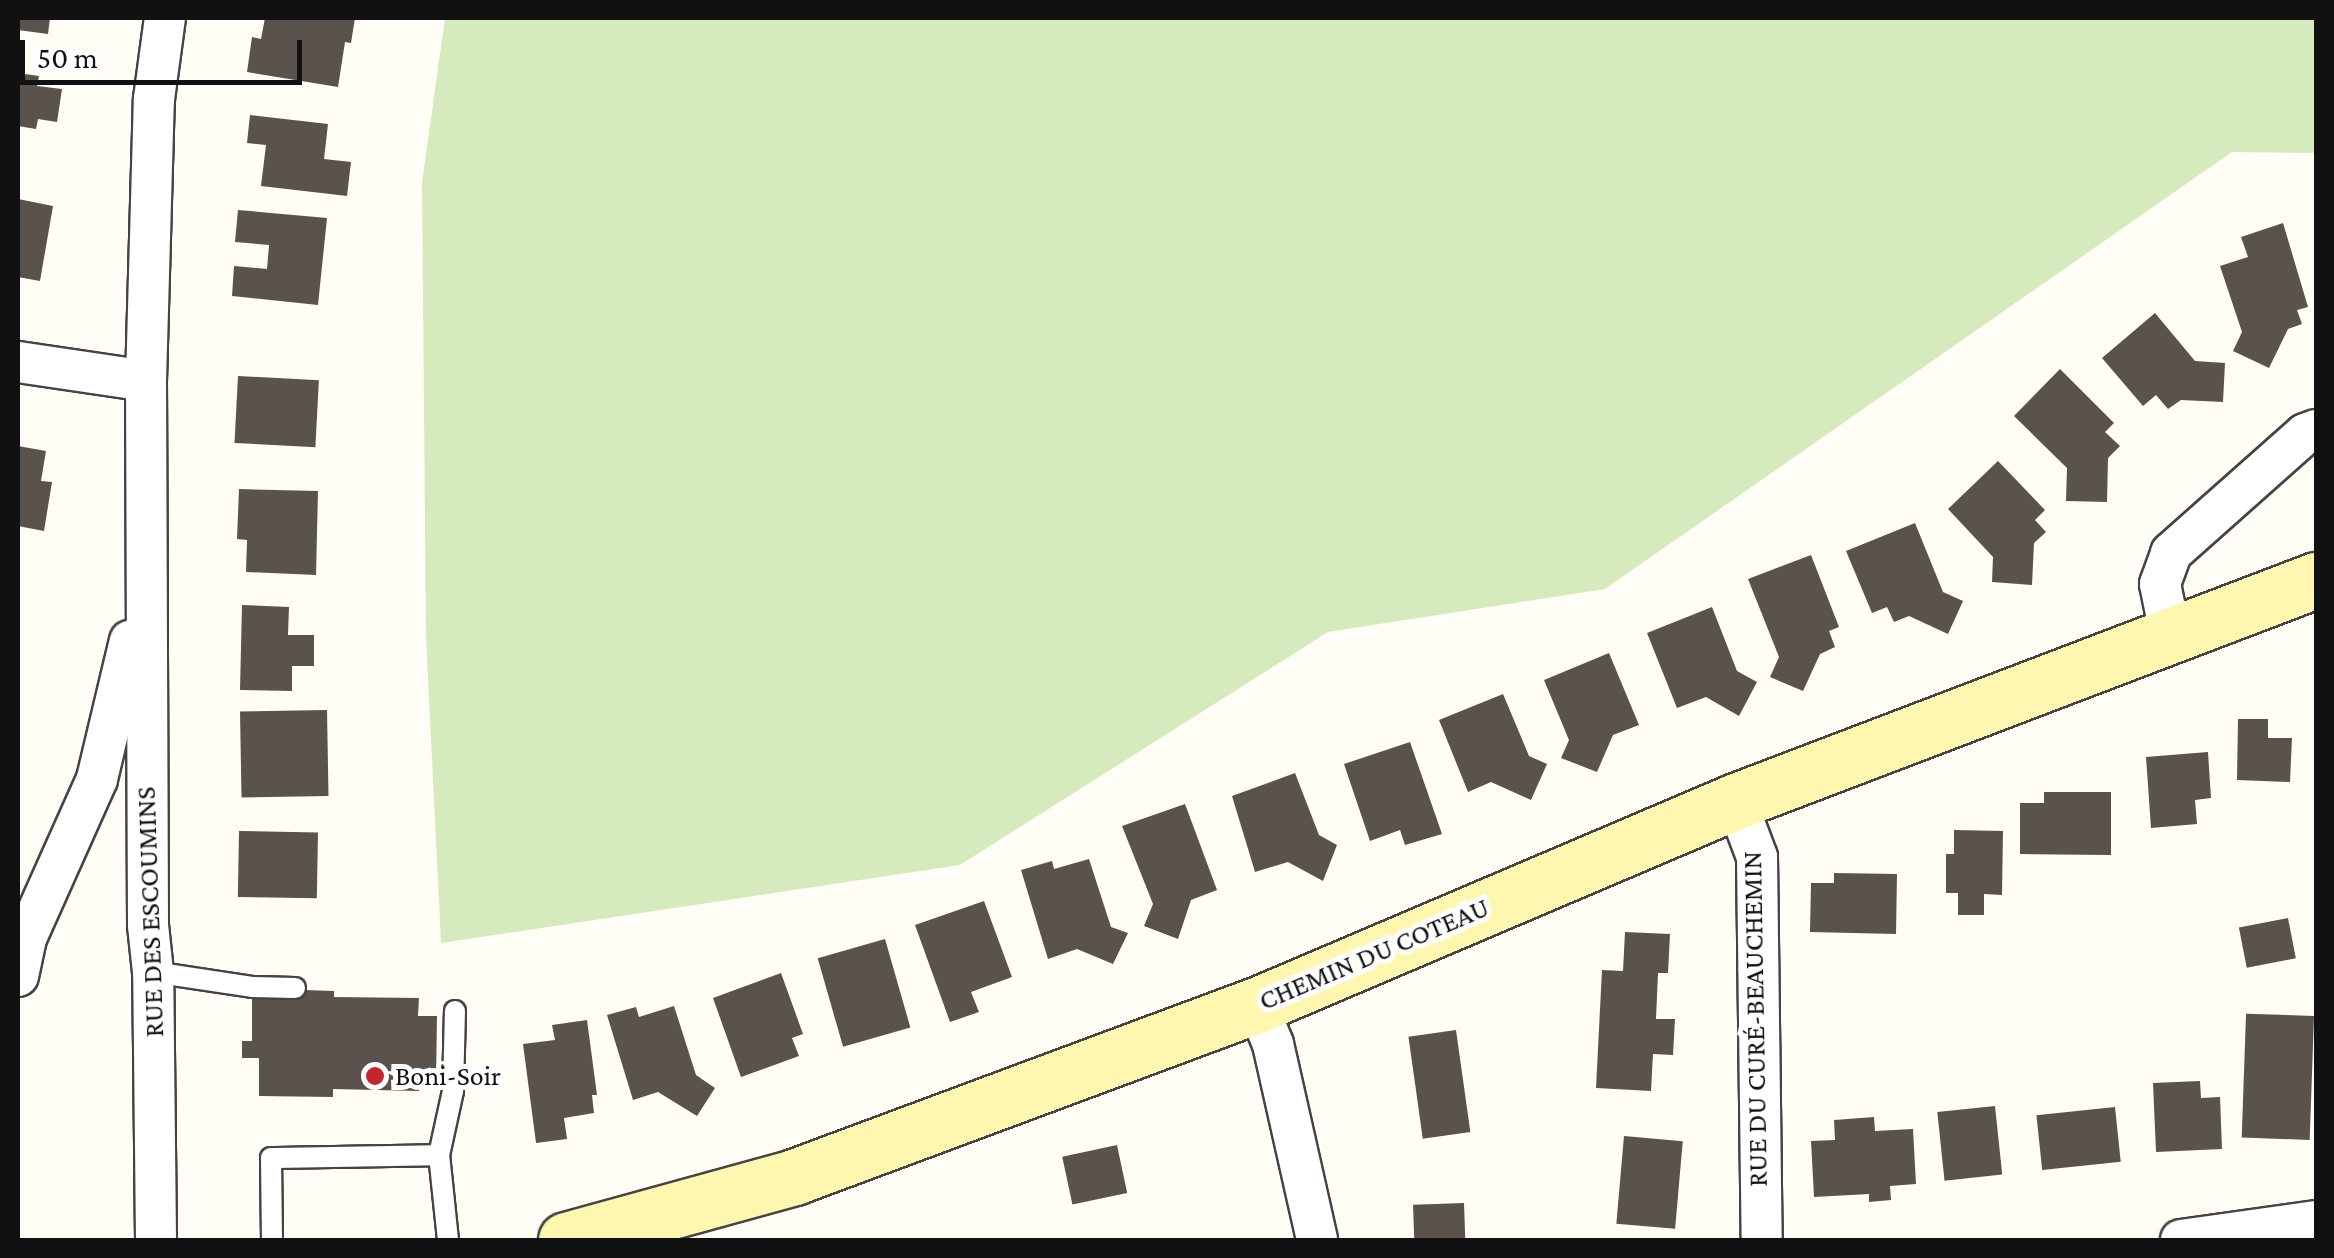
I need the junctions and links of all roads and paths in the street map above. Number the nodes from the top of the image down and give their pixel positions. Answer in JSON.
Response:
{"nodes":[{"id":1,"x":165,"y":18,"type":"edge"},
{"id":2,"x":18,"y":362,"type":"edge"},
{"id":3,"x":146,"y":381,"type":"junction"},
{"id":4,"x":2316,"y":430,"type":"edge"},
{"id":5,"x":2316,"y":580,"type":"edge"},
{"id":6,"x":144,"y":584,"type":"junction"},
{"id":7,"x":2170,"y":633,"type":"junction"},
{"id":8,"x":1736,"y":801,"type":"junction"},
{"id":9,"x":153,"y":972,"type":"junction"},
{"id":10,"x":18,"y":976,"type":"edge"},
{"id":11,"x":295,"y":988,"type":"dead end"},
{"id":12,"x":1257,"y":1005,"type":"junction"},
{"id":13,"x":455,"y":1011,"type":"dead end"},
{"id":14,"x":439,"y":1154,"type":"junction"},
{"id":15,"x":2316,"y":1222,"type":"edge"},
{"id":16,"x":156,"y":1240,"type":"edge"},
{"id":17,"x":272,"y":1240,"type":"edge"},
{"id":18,"x":448,"y":1240,"type":"edge"},
{"id":19,"x":566,"y":1240,"type":"edge"},
{"id":20,"x":1316,"y":1240,"type":"edge"},
{"id":21,"x":1762,"y":1240,"type":"edge"},
{"id":22,"x":2181,"y":1240,"type":"edge"}],
"edges":[{"from":1,"to":3,"type":"street","name":"RUE DES ESCOUMINS"},
{"from":2,"to":3,"type":"street"},
{"from":3,"to":6,"type":"street","name":"RUE DES ESCOUMINS"},
{"from":4,"to":7,"type":"street"},
{"from":5,"to":7,"type":"street","name":"CHEMIN DU COTEAU"},
{"from":6,"to":9,"type":"street","name":"RUE DES ESCOUMINS"},
{"from":6,"to":10,"type":"street","name":"RUE DES ESCOUMINS"},
{"from":7,"to":8,"type":"street","name":"CHEMIN DU COTEAU"},
{"from":8,"to":12,"type":"street","name":"CHEMIN DU COTEAU"},
{"from":8,"to":21,"type":"street","name":"RUE DU CURÉ-BEAUCHEMIN"},
{"from":9,"to":11,"type":"lane"},
{"from":9,"to":16,"type":"street","name":"RUE DES ESCOUMINS"},
{"from":12,"to":19,"type":"street","name":"CHEMIN DU COTEAU"},
{"from":12,"to":20,"type":"street"},
{"from":13,"to":14,"type":"lane"},
{"from":14,"to":17,"type":"lane"},
{"from":14,"to":18,"type":"lane"},
{"from":15,"to":22,"type":"street"}]}
